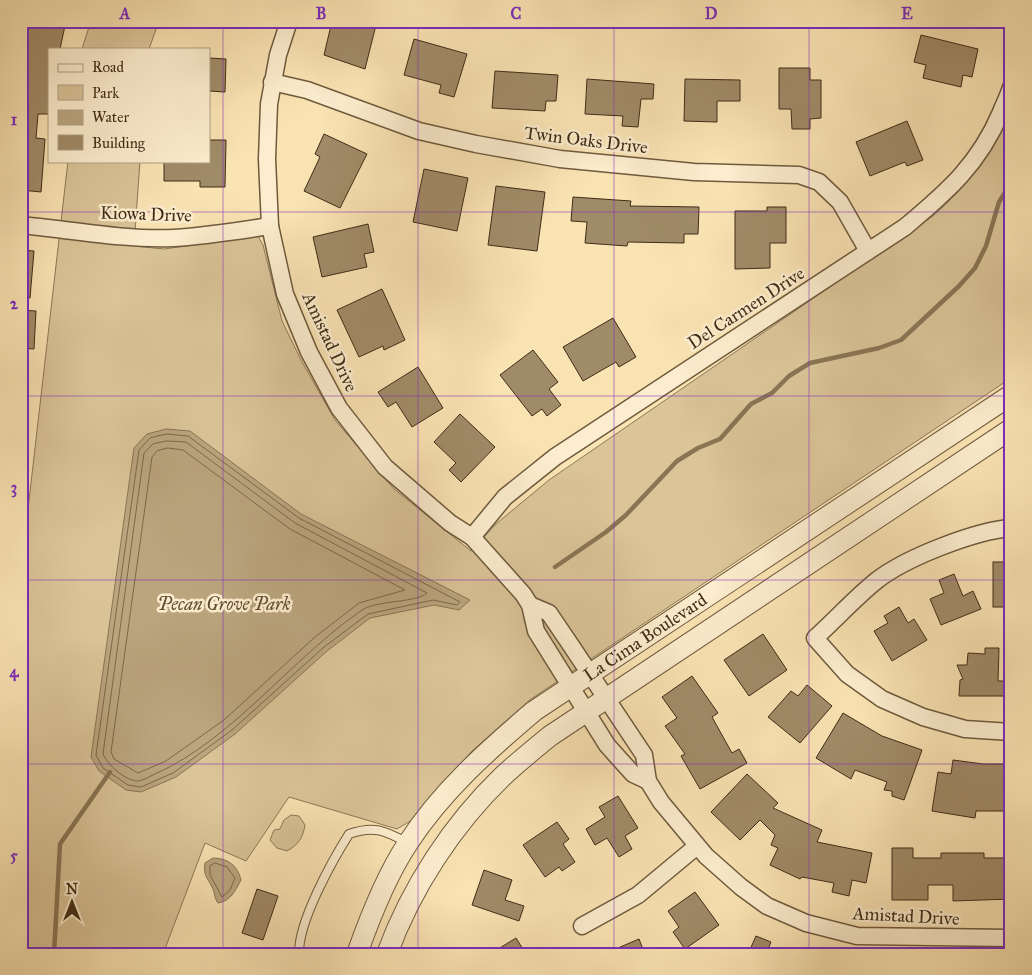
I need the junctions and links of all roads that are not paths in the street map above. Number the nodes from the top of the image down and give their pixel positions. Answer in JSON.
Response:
{"nodes":[{"id":1,"x":289,"y":21,"type":"edge"},
{"id":2,"x":272,"y":82,"type":"junction"},
{"id":3,"x":1011,"y":87,"type":"edge"},
{"id":4,"x":21,"y":225,"type":"edge"},
{"id":5,"x":270,"y":226,"type":"junction"},
{"id":6,"x":868,"y":251,"type":"junction"},
{"id":7,"x":1011,"y":395,"type":"edge"},
{"id":8,"x":1011,"y":429,"type":"edge"},
{"id":9,"x":1011,"y":528,"type":"edge"},
{"id":10,"x":472,"y":537,"type":"junction"},
{"id":11,"x":530,"y":605,"type":"junction"},
{"id":12,"x":590,"y":674,"type":"junction"},
{"id":13,"x":570,"y":687,"type":"junction"},
{"id":14,"x":606,"y":698,"type":"junction"},
{"id":15,"x":586,"y":712,"type":"junction"},
{"id":16,"x":1011,"y":732,"type":"edge"},
{"id":17,"x":648,"y":782,"type":"junction"},
{"id":18,"x":408,"y":843,"type":"junction"},
{"id":19,"x":697,"y":846,"type":"junction"},
{"id":20,"x":436,"y":859,"type":"junction"},
{"id":21,"x":582,"y":926,"type":"dead end"},
{"id":22,"x":1011,"y":938,"type":"edge"},
{"id":23,"x":299,"y":954,"type":"edge"},
{"id":24,"x":357,"y":954,"type":"edge"},
{"id":25,"x":387,"y":954,"type":"edge"}],
"edges":[{"from":1,"to":2,"type":"street","name":"Amistad Drive"},
{"from":2,"to":5,"type":"street","name":"Amistad Drive"},
{"from":2,"to":6,"type":"street","name":"Twin Oaks Drive"},
{"from":3,"to":6,"type":"street","name":"Del Carmen Drive"},
{"from":4,"to":5,"type":"street","name":"Kiowa Drive"},
{"from":5,"to":10,"type":"street","name":"Amistad Drive"},
{"from":6,"to":10,"type":"street","name":"Del Carmen Drive"},
{"from":7,"to":12,"type":"street","name":"La Cima Boulevard"},
{"from":8,"to":14,"type":"street","name":"La Cima Boulevard"},
{"from":9,"to":16,"type":"street"},
{"from":10,"to":11,"type":"street","name":"Amistad Drive"},
{"from":11,"to":12,"type":"street","name":"Amistad Drive"},
{"from":11,"to":13,"type":"street","name":"Amistad Drive"},
{"from":12,"to":13,"type":"street","name":"La Cima Boulevard"},
{"from":12,"to":14,"type":"street","name":"Amistad Drive"},
{"from":13,"to":15,"type":"street","name":"Amistad Drive"},
{"from":13,"to":18,"type":"street","name":"La Cima Boulevard"},
{"from":14,"to":15,"type":"street","name":"La Cima Boulevard"},
{"from":14,"to":17,"type":"street","name":"Amistad Drive"},
{"from":15,"to":17,"type":"street","name":"Amistad Drive"},
{"from":15,"to":20,"type":"street","name":"La Cima Boulevard"},
{"from":17,"to":19,"type":"street","name":"Amistad Drive"},
{"from":18,"to":20,"type":"street"},
{"from":18,"to":23,"type":"lane"},
{"from":18,"to":24,"type":"street","name":"La Cima Boulevard"},
{"from":19,"to":21,"type":"street"},
{"from":19,"to":22,"type":"street","name":"Amistad Drive"},
{"from":20,"to":25,"type":"street","name":"La Cima Boulevard"}]}
